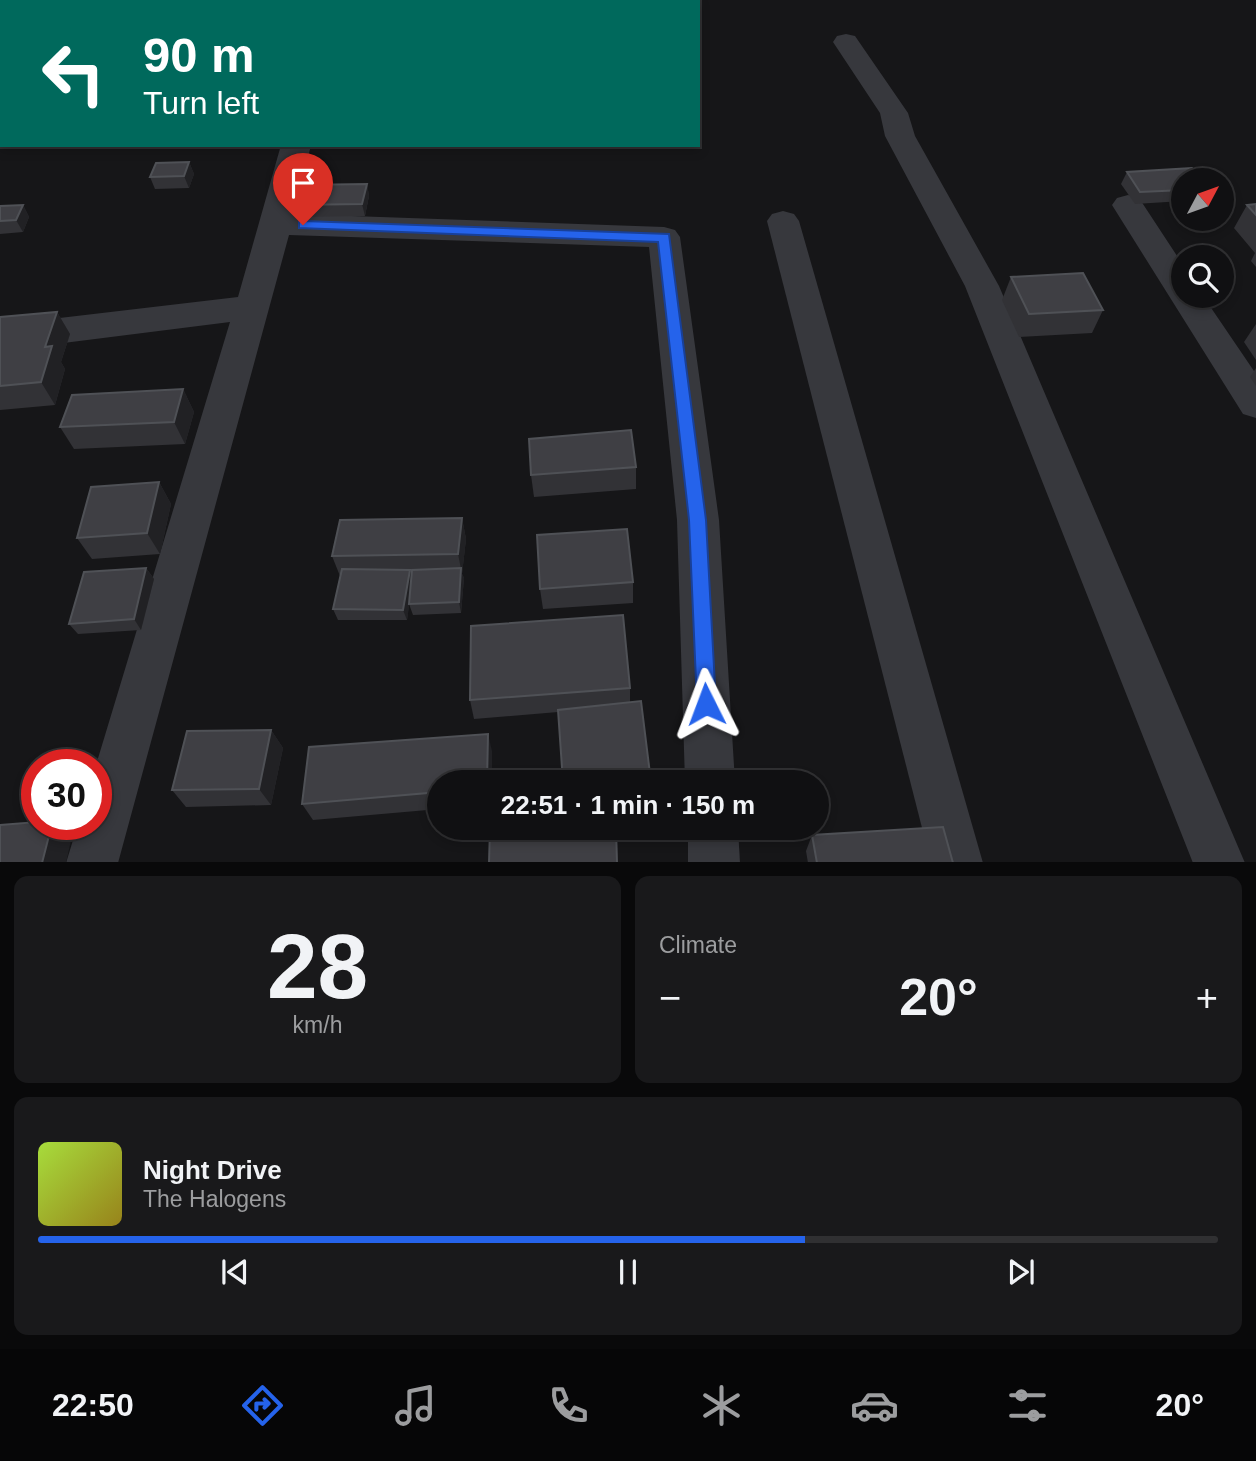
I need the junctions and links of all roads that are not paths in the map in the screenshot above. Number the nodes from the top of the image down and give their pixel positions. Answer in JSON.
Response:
{"nodes":[{"id":1,"x":846,"y":42,"type":"dead end"},
{"id":2,"x":295,"y":147,"type":"edge"},
{"id":3,"x":1128,"y":205,"type":"dead end"},
{"id":4,"x":783,"y":221,"type":"dead end"},
{"id":5,"x":276,"y":224,"type":"junction"},
{"id":6,"x":1171,"y":272,"type":"edge"},
{"id":7,"x":251,"y":307,"type":"junction"},
{"id":8,"x":1194,"y":308,"type":"edge"},
{"id":9,"x":0,"y":338,"type":"edge"},
{"id":10,"x":1256,"y":404,"type":"edge"},
{"id":11,"x":709,"y":770,"type":"edge"},
{"id":12,"x":713,"y":840,"type":"edge"},
{"id":13,"x":92,"y":862,"type":"edge"},
{"id":14,"x":714,"y":862,"type":"edge"},
{"id":15,"x":957,"y":862,"type":"edge"},
{"id":16,"x":1219,"y":862,"type":"edge"}],
"edges":[{"from":1,"to":16,"type":"street"},
{"from":2,"to":5,"type":"street"},
{"from":3,"to":6,"type":"street"},
{"from":4,"to":15,"type":"street"},
{"from":5,"to":7,"type":"street"},
{"from":5,"to":11,"type":"street"},
{"from":7,"to":9,"type":"street"},
{"from":7,"to":13,"type":"street"},
{"from":8,"to":10,"type":"street"},
{"from":12,"to":14,"type":"street"}]}
